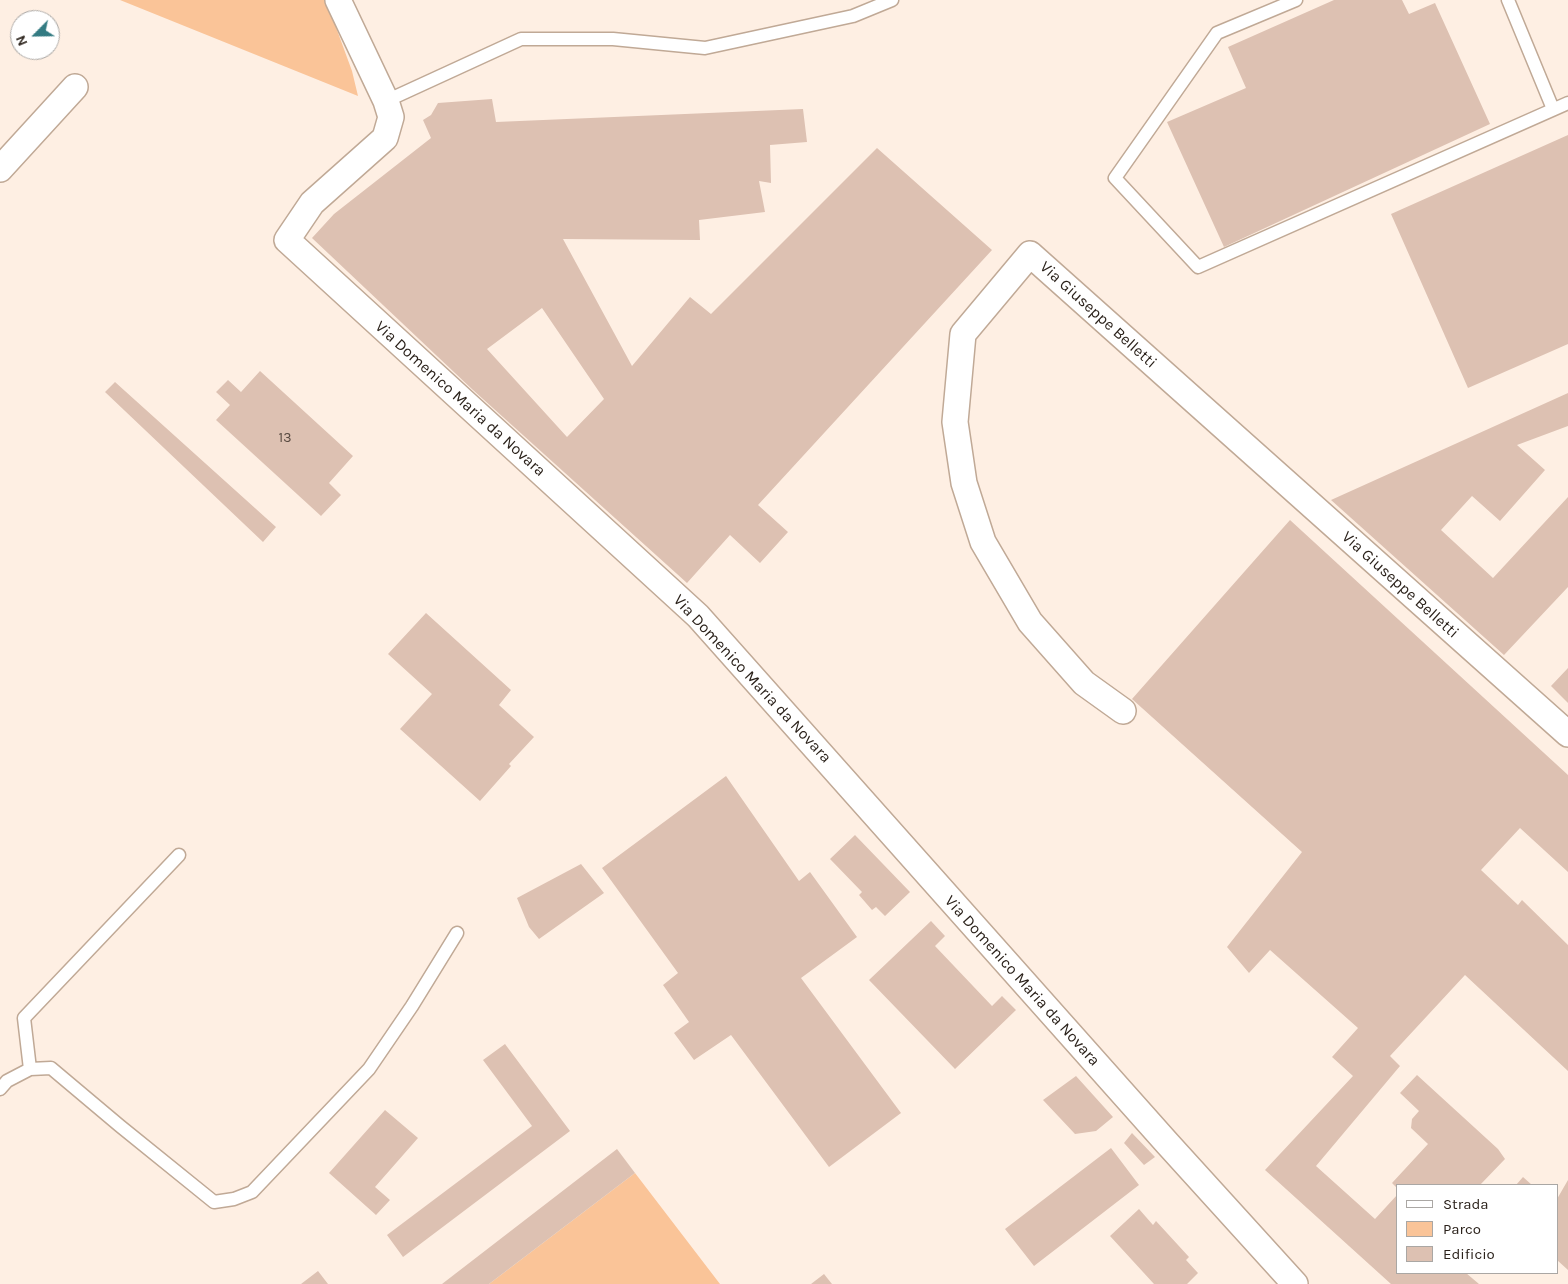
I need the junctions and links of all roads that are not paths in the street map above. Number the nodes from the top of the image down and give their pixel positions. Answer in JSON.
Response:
{"nodes":[{"id":1,"x":338,"y":0,"type":"edge"},
{"id":2,"x":892,"y":0,"type":"edge"},
{"id":3,"x":1296,"y":0,"type":"edge"},
{"id":4,"x":1508,"y":0,"type":"edge"},
{"id":5,"x":76,"y":87,"type":"dead end"},
{"id":6,"x":386,"y":101,"type":"junction"},
{"id":7,"x":1568,"y":103,"type":"edge"},
{"id":8,"x":1553,"y":110,"type":"junction"},
{"id":9,"x":0,"y":169,"type":"edge"},
{"id":10,"x":1123,"y":711,"type":"dead end"},
{"id":11,"x":1568,"y":734,"type":"edge"},
{"id":12,"x":179,"y":855,"type":"dead end"},
{"id":13,"x":457,"y":933,"type":"dead end"},
{"id":14,"x":30,"y":1069,"type":"junction"},
{"id":15,"x":0,"y":1089,"type":"edge"},
{"id":16,"x":1295,"y":1284,"type":"edge"}],
"edges":[{"from":1,"to":6,"type":"street","name":"Via Domenico Maria da Novara"},
{"from":2,"to":6,"type":"lane"},
{"from":3,"to":8,"type":"lane"},
{"from":4,"to":8,"type":"lane"},
{"from":5,"to":9,"type":"street"},
{"from":6,"to":16,"type":"street","name":"Via Domenico Maria da Novara"},
{"from":7,"to":8,"type":"lane"},
{"from":10,"to":11,"type":"street","name":"Via Giuseppe Belletti"},
{"from":12,"to":14,"type":"lane"},
{"from":13,"to":14,"type":"lane"},
{"from":14,"to":15,"type":"lane"}]}
